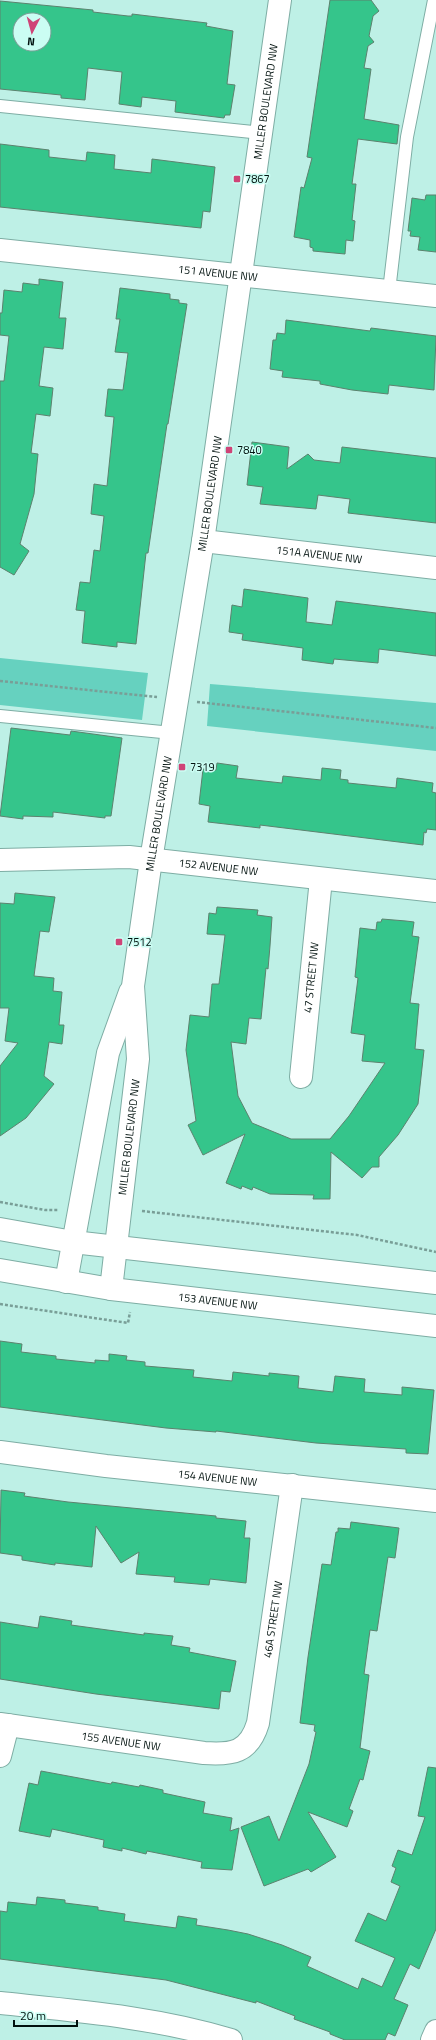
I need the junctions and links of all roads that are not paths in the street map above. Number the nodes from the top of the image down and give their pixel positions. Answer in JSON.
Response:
{"nodes":[{"id":1,"x":280,"y":0,"type":"edge"},
{"id":2,"x":434,"y":0,"type":"edge"},
{"id":3,"x":0,"y":106,"type":"edge"},
{"id":4,"x":262,"y":133,"type":"junction"},
{"id":5,"x":0,"y":250,"type":"edge"},
{"id":6,"x":239,"y":276,"type":"junction"},
{"id":7,"x":389,"y":291,"type":"junction"},
{"id":8,"x":436,"y":296,"type":"edge"},
{"id":9,"x":203,"y":541,"type":"junction"},
{"id":10,"x":436,"y":568,"type":"edge"},
{"id":11,"x":0,"y":716,"type":"edge"},
{"id":12,"x":172,"y":733,"type":"junction"},
{"id":13,"x":0,"y":860,"type":"edge"},
{"id":14,"x":150,"y":860,"type":"junction"},
{"id":15,"x":321,"y":879,"type":"junction"},
{"id":16,"x":436,"y":891,"type":"edge"},
{"id":17,"x":133,"y":986,"type":"junction"},
{"id":18,"x":301,"y":1077,"type":"dead end"},
{"id":19,"x":0,"y":1229,"type":"edge"},
{"id":20,"x":73,"y":1242,"type":"junction"},
{"id":21,"x":116,"y":1246,"type":"junction"},
{"id":22,"x":0,"y":1270,"type":"edge"},
{"id":23,"x":66,"y":1282,"type":"junction"},
{"id":24,"x":436,"y":1283,"type":"edge"},
{"id":25,"x":111,"y":1289,"type":"junction"},
{"id":26,"x":436,"y":1326,"type":"edge"},
{"id":27,"x":0,"y":1452,"type":"edge"},
{"id":28,"x":292,"y":1485,"type":"junction"},
{"id":29,"x":436,"y":1501,"type":"edge"},
{"id":30,"x":4,"y":1724,"type":"edge"},
{"id":31,"x":242,"y":1749,"type":"joint"},
{"id":32,"x":0,"y":1756,"type":"edge"},
{"id":33,"x":0,"y":2003,"type":"edge"},
{"id":34,"x":436,"y":2031,"type":"edge"},
{"id":35,"x":231,"y":2040,"type":"edge"},
{"id":36,"x":432,"y":2040,"type":"edge"}],
"edges":[{"from":1,"to":4,"type":"street","name":"MILLER BOULEVARD NW"},
{"from":2,"to":7,"type":"lane"},
{"from":3,"to":4,"type":"lane"},
{"from":4,"to":6,"type":"street","name":"MILLER BOULEVARD NW"},
{"from":5,"to":6,"type":"street","name":"151 AVENUE NW"},
{"from":6,"to":7,"type":"street","name":"151 AVENUE NW"},
{"from":6,"to":9,"type":"street","name":"MILLER BOULEVARD NW"},
{"from":7,"to":8,"type":"street","name":"151 AVENUE NW"},
{"from":9,"to":10,"type":"street","name":"151A AVENUE NW"},
{"from":9,"to":12,"type":"street","name":"MILLER BOULEVARD NW"},
{"from":11,"to":12,"type":"lane"},
{"from":12,"to":14,"type":"street","name":"MILLER BOULEVARD NW"},
{"from":13,"to":14,"type":"street","name":"152 AVENUE NW"},
{"from":14,"to":15,"type":"street","name":"152 AVENUE NW"},
{"from":14,"to":17,"type":"street","name":"MILLER BOULEVARD NW"},
{"from":15,"to":16,"type":"street","name":"152 AVENUE NW"},
{"from":15,"to":18,"type":"street","name":"47 STREET NW"},
{"from":17,"to":20,"type":"street","name":"MILLER BOULEVARD NW"},
{"from":17,"to":21,"type":"street","name":"MILLER BOULEVARD NW"},
{"from":19,"to":20,"type":"street"},
{"from":20,"to":21,"type":"street"},
{"from":20,"to":23,"type":"street","name":"MILLER BOULEVARD NW"},
{"from":21,"to":24,"type":"street"},
{"from":21,"to":25,"type":"street","name":"MILLER BOULEVARD NW"},
{"from":22,"to":23,"type":"street","name":"153 AVENUE NW"},
{"from":23,"to":25,"type":"street","name":"153 AVENUE NW"},
{"from":25,"to":26,"type":"street","name":"153 AVENUE NW"},
{"from":27,"to":28,"type":"street","name":"154 AVENUE NW"},
{"from":28,"to":29,"type":"street","name":"154 AVENUE NW"},
{"from":28,"to":31,"type":"street","name":"46A STREET NW"},
{"from":30,"to":31,"type":"street","name":"155 AVENUE NW"},
{"from":30,"to":32,"type":"street"},
{"from":33,"to":35,"type":"street"},
{"from":34,"to":36,"type":"street"}]}
